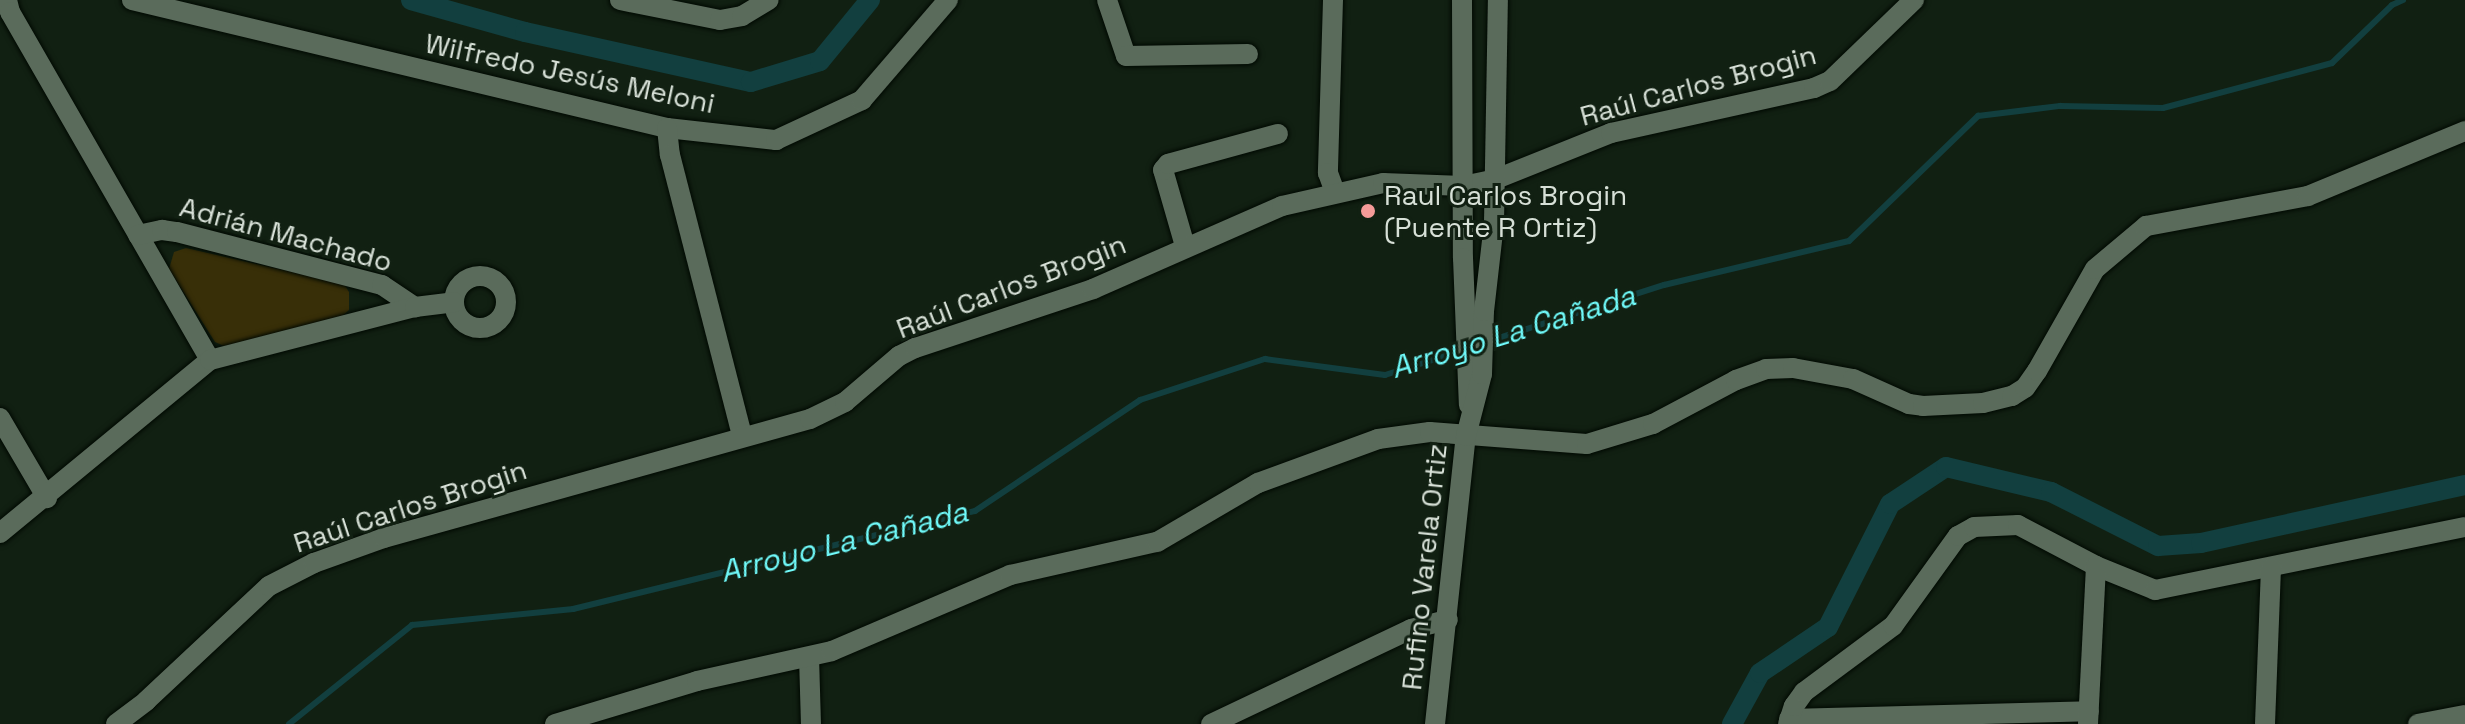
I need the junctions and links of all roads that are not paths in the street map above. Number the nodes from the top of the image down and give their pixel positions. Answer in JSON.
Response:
{"nodes":[{"id":1,"x":7,"y":0,"type":"edge"},
{"id":2,"x":132,"y":0,"type":"edge"},
{"id":3,"x":620,"y":0,"type":"edge"},
{"id":4,"x":769,"y":0,"type":"edge"},
{"id":5,"x":948,"y":0,"type":"edge"},
{"id":6,"x":1107,"y":0,"type":"edge"},
{"id":7,"x":1333,"y":0,"type":"edge"},
{"id":8,"x":1462,"y":0,"type":"edge"},
{"id":9,"x":1498,"y":0,"type":"edge"},
{"id":10,"x":1914,"y":0,"type":"edge"},
{"id":11,"x":1248,"y":54,"type":"dead end"},
{"id":12,"x":667,"y":128,"type":"junction"},
{"id":13,"x":2465,"y":131,"type":"edge"},
{"id":14,"x":1278,"y":134,"type":"dead end"},
{"id":15,"x":1496,"y":179,"type":"junction"},
{"id":16,"x":1463,"y":186,"type":"junction"},
{"id":17,"x":1335,"y":192,"type":"junction"},
{"id":18,"x":138,"y":235,"type":"junction"},
{"id":19,"x":1185,"y":246,"type":"junction"},
{"id":20,"x":454,"y":302,"type":"dead end"},
{"id":21,"x":415,"y":307,"type":"junction"},
{"id":22,"x":1476,"y":312,"type":"junction"},
{"id":23,"x":210,"y":360,"type":"junction"},
{"id":24,"x":0,"y":418,"type":"edge"},
{"id":25,"x":1468,"y":426,"type":"junction"},
{"id":26,"x":742,"y":436,"type":"junction"},
{"id":27,"x":47,"y":498,"type":"junction"},
{"id":28,"x":2465,"y":527,"type":"edge"},
{"id":29,"x":0,"y":533,"type":"edge"},
{"id":30,"x":2096,"y":566,"type":"junction"},
{"id":31,"x":2271,"y":568,"type":"junction"},
{"id":32,"x":1448,"y":620,"type":"junction"},
{"id":33,"x":809,"y":657,"type":"junction"},
{"id":34,"x":2088,"y":718,"type":"edge"},
{"id":35,"x":2454,"y":719,"type":"edge"},
{"id":36,"x":1234,"y":720,"type":"edge"},
{"id":37,"x":1789,"y":722,"type":"edge"},
{"id":38,"x":116,"y":724,"type":"edge"},
{"id":39,"x":555,"y":724,"type":"edge"},
{"id":40,"x":811,"y":724,"type":"edge"},
{"id":41,"x":1211,"y":724,"type":"edge"},
{"id":42,"x":1435,"y":724,"type":"edge"},
{"id":43,"x":2265,"y":724,"type":"edge"},
{"id":44,"x":2418,"y":724,"type":"edge"}],
"edges":[{"from":1,"to":18,"type":"street"},
{"from":2,"to":12,"type":"street","name":"Wilfredo Jesús Meloni"},
{"from":3,"to":4,"type":"street"},
{"from":5,"to":12,"type":"street","name":"Wilfredo Jesús Meloni"},
{"from":6,"to":11,"type":"street"},
{"from":7,"to":17,"type":"street"},
{"from":8,"to":16,"type":"street"},
{"from":9,"to":15,"type":"street"},
{"from":10,"to":15,"type":"street","name":"Raúl Carlos Brogin"},
{"from":12,"to":26,"type":"street"},
{"from":13,"to":25,"type":"street"},
{"from":14,"to":19,"type":"street"},
{"from":15,"to":16,"type":"street","name":"Raúl Carlos Brogin"},
{"from":15,"to":22,"type":"street"},
{"from":16,"to":17,"type":"street","name":"Raúl Carlos Brogin"},
{"from":16,"to":22,"type":"street"},
{"from":17,"to":19,"type":"street","name":"Raúl Carlos Brogin"},
{"from":18,"to":21,"type":"street","name":"Adrián Machado"},
{"from":18,"to":23,"type":"street"},
{"from":19,"to":26,"type":"street","name":"Raúl Carlos Brogin"},
{"from":20,"to":21,"type":"street","name":"Adrián Machado"},
{"from":21,"to":23,"type":"street","name":"Adrián Machado"},
{"from":22,"to":25,"type":"street","name":"Rufino Varela Ortiz"},
{"from":23,"to":27,"type":"street","name":"Adrián Machado"},
{"from":24,"to":27,"type":"street"},
{"from":25,"to":32,"type":"street","name":"Rufino Varela Ortiz"},
{"from":25,"to":33,"type":"street"},
{"from":26,"to":38,"type":"street","name":"Raúl Carlos Brogin"},
{"from":27,"to":29,"type":"street","name":"Adrián Machado"},
{"from":28,"to":31,"type":"street"},
{"from":30,"to":31,"type":"street"},
{"from":30,"to":34,"type":"street"},
{"from":30,"to":37,"type":"street"},
{"from":31,"to":43,"type":"street"},
{"from":32,"to":36,"type":"street"},
{"from":32,"to":42,"type":"street","name":"Rufino Varela Ortiz"},
{"from":33,"to":39,"type":"street"},
{"from":33,"to":40,"type":"street"},
{"from":34,"to":37,"type":"street"},
{"from":35,"to":44,"type":"street"},
{"from":36,"to":41,"type":"street"}]}
